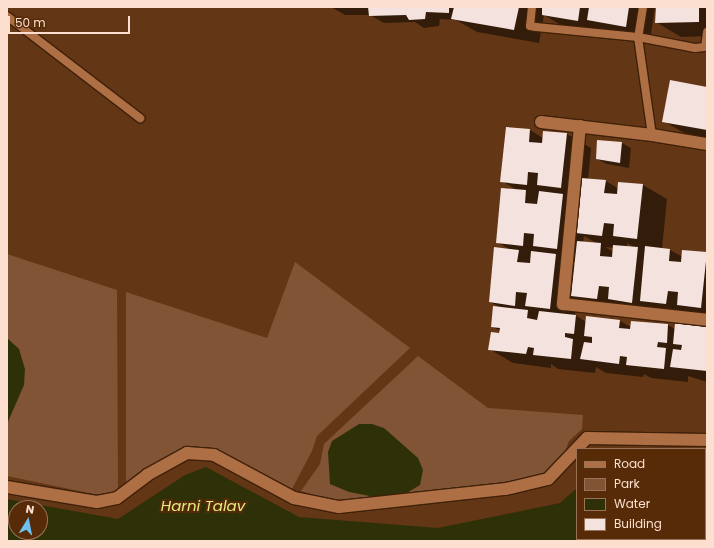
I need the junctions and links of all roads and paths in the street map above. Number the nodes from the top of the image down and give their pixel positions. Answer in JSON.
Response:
{"nodes":[{"id":1,"x":532,"y":7,"type":"edge"},
{"id":2,"x":643,"y":7,"type":"edge"},
{"id":3,"x":7,"y":16,"type":"edge"},
{"id":4,"x":707,"y":32,"type":"edge"},
{"id":5,"x":638,"y":38,"type":"junction"},
{"id":6,"x":140,"y":118,"type":"dead end"},
{"id":7,"x":541,"y":122,"type":"dead end"},
{"id":8,"x":580,"y":126,"type":"junction"},
{"id":9,"x":652,"y":135,"type":"junction"},
{"id":10,"x":707,"y":144,"type":"edge"},
{"id":11,"x":707,"y":320,"type":"edge"},
{"id":12,"x":707,"y":440,"type":"edge"},
{"id":13,"x":577,"y":448,"type":"edge"},
{"id":14,"x":576,"y":450,"type":"edge"},
{"id":15,"x":7,"y":487,"type":"edge"}],
"edges":[{"from":1,"to":5,"type":"lane"},
{"from":2,"to":5,"type":"lane"},
{"from":3,"to":6,"type":"lane"},
{"from":4,"to":5,"type":"lane"},
{"from":5,"to":9,"type":"lane"},
{"from":7,"to":8,"type":"street"},
{"from":8,"to":9,"type":"street"},
{"from":8,"to":11,"type":"street"},
{"from":9,"to":10,"type":"street"},
{"from":12,"to":13,"type":"street"},
{"from":14,"to":15,"type":"street"}]}
